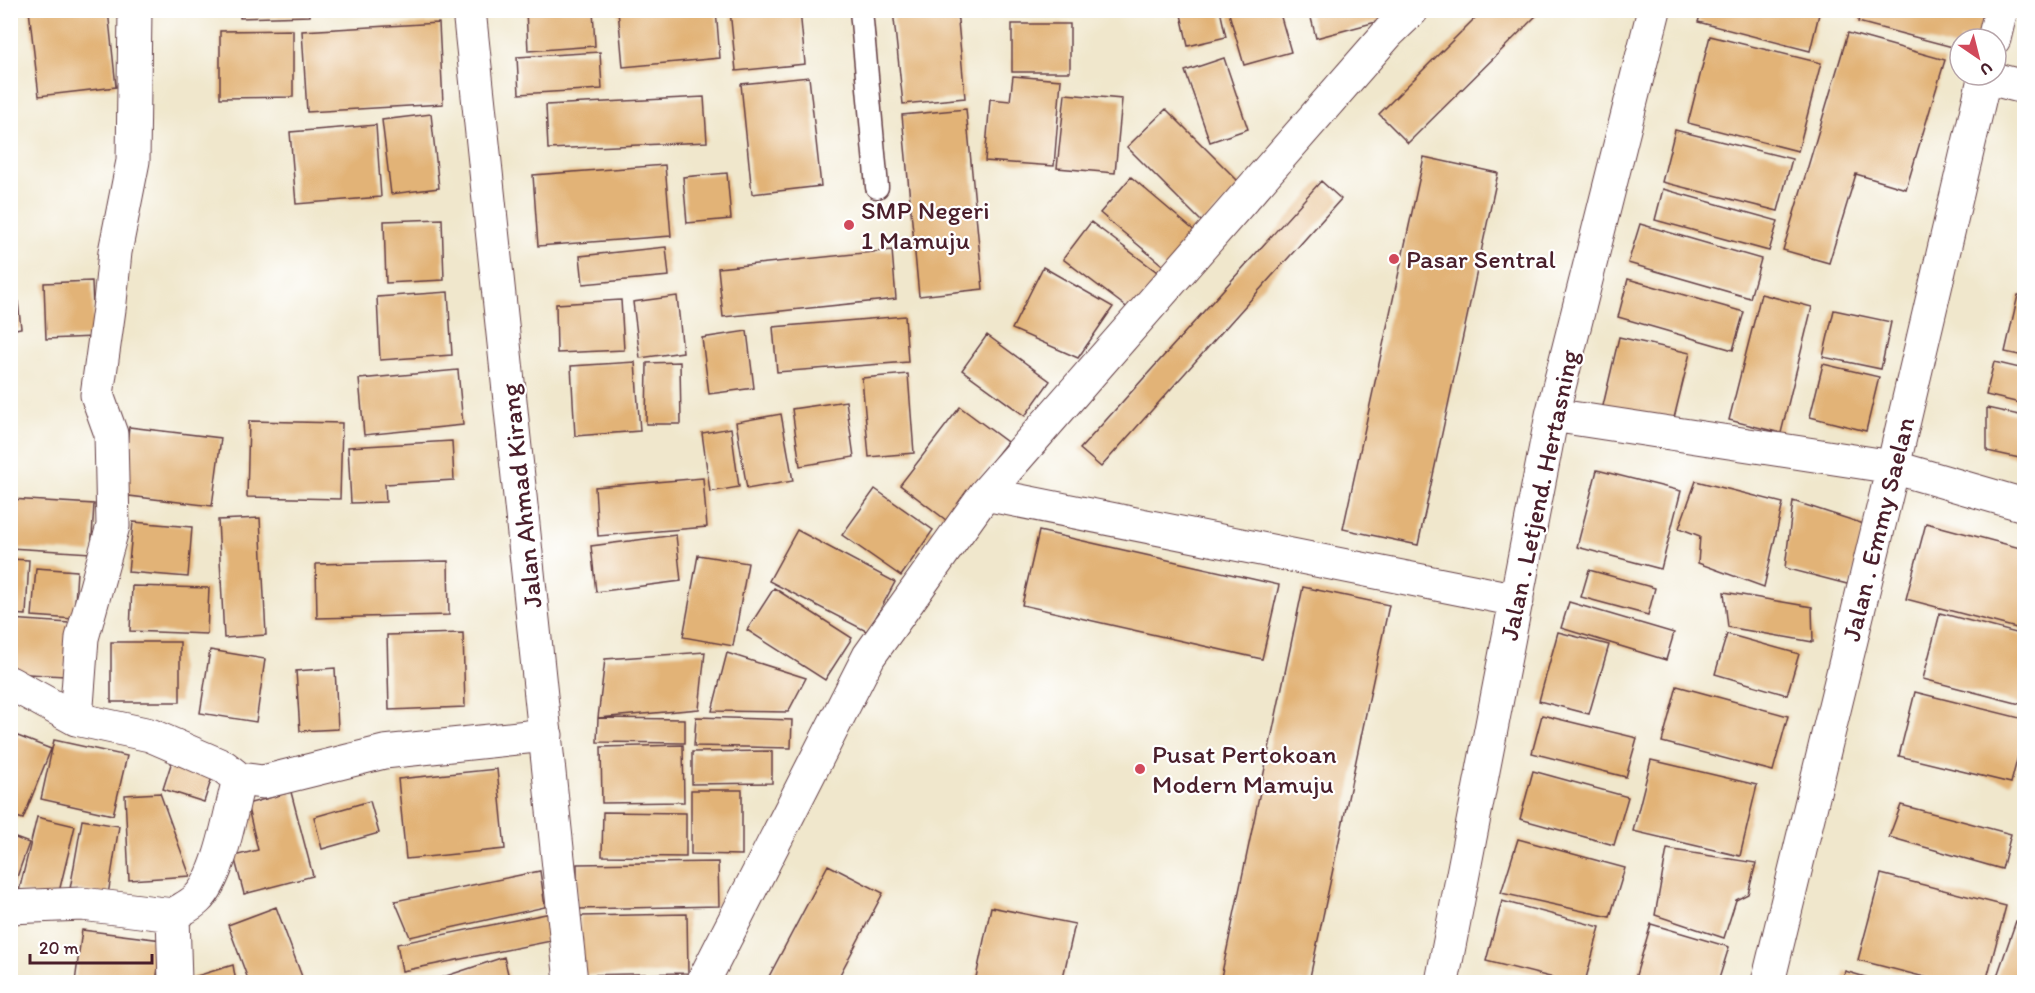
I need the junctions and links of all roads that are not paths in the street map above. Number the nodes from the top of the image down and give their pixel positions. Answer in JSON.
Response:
{"nodes":[{"id":1,"x":135,"y":10,"type":"edge"},
{"id":2,"x":469,"y":10,"type":"edge"},
{"id":3,"x":861,"y":10,"type":"edge"},
{"id":4,"x":1412,"y":10,"type":"edge"},
{"id":5,"x":1654,"y":10,"type":"edge"},
{"id":6,"x":2001,"y":10,"type":"edge"},
{"id":7,"x":1997,"y":27,"type":"edge"},
{"id":8,"x":2008,"y":82,"type":"edge"},
{"id":9,"x":1982,"y":87,"type":"edge"},
{"id":10,"x":2025,"y":87,"type":"edge"},
{"id":11,"x":877,"y":187,"type":"dead end"},
{"id":12,"x":1552,"y":415,"type":"junction"},
{"id":13,"x":1893,"y":467,"type":"junction"},
{"id":14,"x":985,"y":494,"type":"junction"},
{"id":15,"x":2025,"y":505,"type":"edge"},
{"id":16,"x":1517,"y":600,"type":"junction"},
{"id":17,"x":10,"y":684,"type":"edge"},
{"id":18,"x":76,"y":719,"type":"junction"},
{"id":19,"x":546,"y":735,"type":"junction"},
{"id":20,"x":239,"y":779,"type":"junction"},
{"id":21,"x":10,"y":907,"type":"edge"},
{"id":22,"x":173,"y":915,"type":"junction"},
{"id":23,"x":175,"y":982,"type":"edge"},
{"id":24,"x":571,"y":982,"type":"edge"},
{"id":25,"x":703,"y":982,"type":"edge"},
{"id":26,"x":1442,"y":982,"type":"edge"},
{"id":27,"x":1768,"y":982,"type":"edge"}],
"edges":[{"from":1,"to":18,"type":"street"},
{"from":2,"to":19,"type":"street","name":"Jalan Ahmad Kirang"},
{"from":3,"to":11,"type":"lane"},
{"from":4,"to":14,"type":"street"},
{"from":5,"to":12,"type":"street","name":"Jalan . Letjend. Hertasning"},
{"from":6,"to":7,"type":"street"},
{"from":8,"to":10,"type":"street"},
{"from":9,"to":13,"type":"street","name":"Jalan . Emmy Saelan"},
{"from":12,"to":13,"type":"street"},
{"from":12,"to":16,"type":"street","name":"Jalan . Letjend. Hertasning"},
{"from":13,"to":15,"type":"street"},
{"from":13,"to":27,"type":"street","name":"Jalan . Emmy Saelan"},
{"from":14,"to":16,"type":"street"},
{"from":14,"to":25,"type":"street"},
{"from":16,"to":26,"type":"street","name":"Jalan . Letjend. Hertasning"},
{"from":17,"to":18,"type":"street"},
{"from":18,"to":20,"type":"street"},
{"from":19,"to":20,"type":"street"},
{"from":19,"to":24,"type":"street","name":"Jalan Ahmad Kirang"},
{"from":20,"to":22,"type":"street"},
{"from":21,"to":22,"type":"street"},
{"from":22,"to":23,"type":"street"}]}
